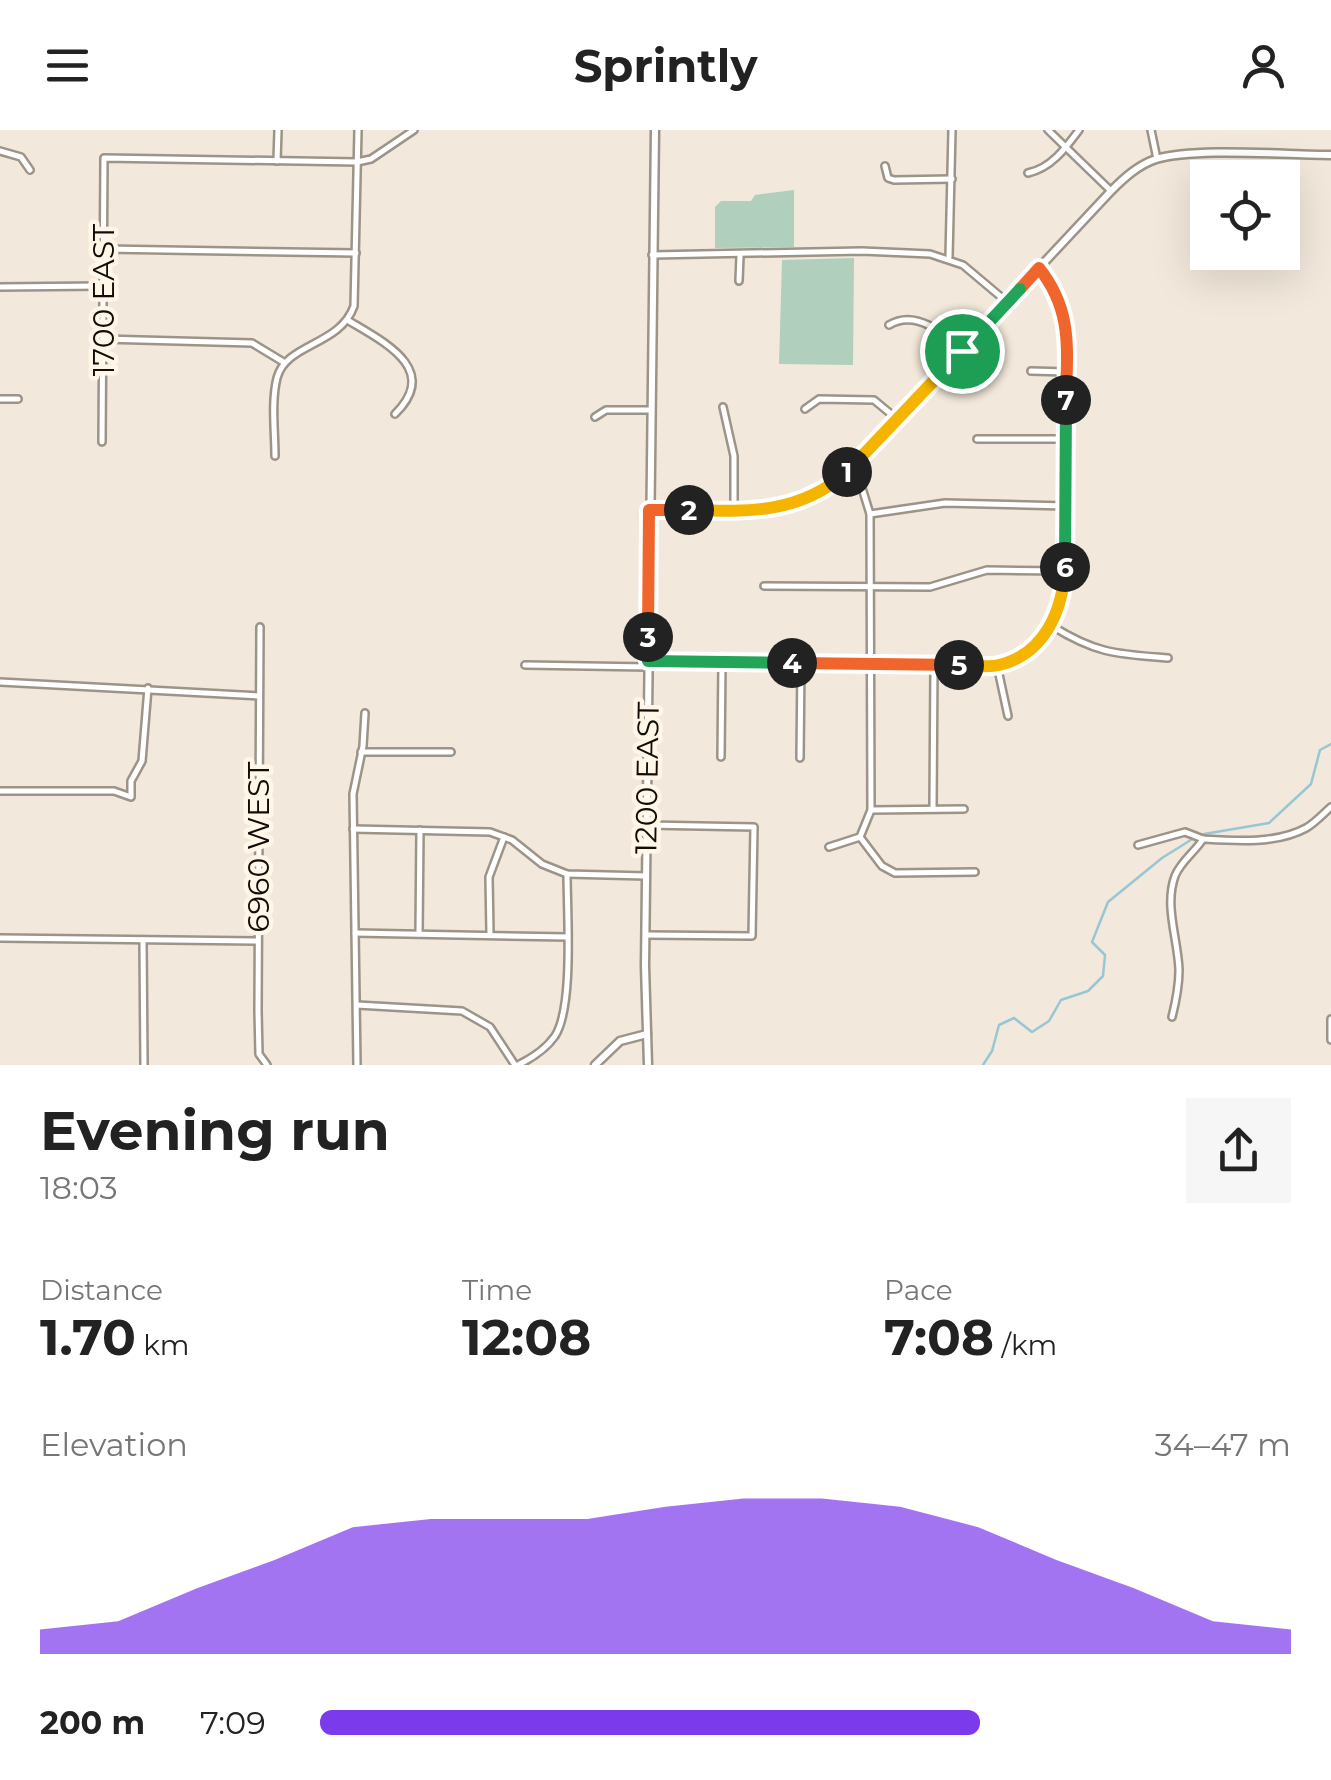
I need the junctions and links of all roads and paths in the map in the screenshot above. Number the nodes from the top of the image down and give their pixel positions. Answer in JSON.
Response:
{"nodes":[{"id":1,"x":278,"y":130,"type":"edge"},
{"id":2,"x":358,"y":130,"type":"edge"},
{"id":3,"x":414,"y":130,"type":"edge"},
{"id":4,"x":655,"y":130,"type":"edge"},
{"id":5,"x":952,"y":130,"type":"edge"},
{"id":6,"x":1048,"y":130,"type":"edge"},
{"id":7,"x":1079,"y":130,"type":"edge"},
{"id":8,"x":1150,"y":130,"type":"edge"},
{"id":9,"x":1066,"y":148,"type":"junction"},
{"id":10,"x":0,"y":150,"type":"edge"},
{"id":11,"x":1331,"y":155,"type":"edge"},
{"id":12,"x":1153,"y":160,"type":"junction"},
{"id":13,"x":277,"y":161,"type":"junction"},
{"id":14,"x":358,"y":162,"type":"junction"},
{"id":15,"x":885,"y":166,"type":"dead end"},
{"id":16,"x":30,"y":170,"type":"dead end"},
{"id":17,"x":1028,"y":173,"type":"dead end"},
{"id":18,"x":952,"y":179,"type":"junction"},
{"id":19,"x":1111,"y":190,"type":"junction"},
{"id":20,"x":103,"y":249,"type":"junction"},
{"id":21,"x":356,"y":252,"type":"junction"},
{"id":22,"x":652,"y":255,"type":"junction"},
{"id":23,"x":740,"y":256,"type":"junction"},
{"id":24,"x":949,"y":258,"type":"junction"},
{"id":25,"x":1039,"y":268,"type":"junction"},
{"id":26,"x":739,"y":281,"type":"dead end"},
{"id":27,"x":103,"y":286,"type":"junction"},
{"id":28,"x":0,"y":287,"type":"edge"},
{"id":29,"x":1007,"y":302,"type":"junction"},
{"id":30,"x":349,"y":321,"type":"junction"},
{"id":31,"x":889,"y":325,"type":"dead end"},
{"id":32,"x":103,"y":339,"type":"junction"},
{"id":33,"x":962,"y":351,"type":"junction"},
{"id":34,"x":285,"y":363,"type":"junction"},
{"id":35,"x":1031,"y":370,"type":"dead end"},
{"id":36,"x":1067,"y":372,"type":"junction"},
{"id":37,"x":0,"y":399,"type":"edge"},
{"id":38,"x":18,"y":399,"type":"dead end"},
{"id":39,"x":723,"y":408,"type":"dead end"},
{"id":40,"x":805,"y":409,"type":"dead end"},
{"id":41,"x":650,"y":410,"type":"junction"},
{"id":42,"x":396,"y":414,"type":"dead end"},
{"id":43,"x":595,"y":417,"type":"dead end"},
{"id":44,"x":897,"y":419,"type":"junction"},
{"id":45,"x":977,"y":439,"type":"dead end"},
{"id":46,"x":1066,"y":440,"type":"junction"},
{"id":47,"x":102,"y":442,"type":"dead end"},
{"id":48,"x":275,"y":456,"type":"dead end"},
{"id":49,"x":848,"y":471,"type":"junction"},
{"id":50,"x":1066,"y":506,"type":"junction"},
{"id":51,"x":649,"y":510,"type":"junction"},
{"id":52,"x":734,"y":511,"type":"junction"},
{"id":53,"x":870,"y":514,"type":"junction"},
{"id":54,"x":1064,"y":570,"type":"junction"},
{"id":55,"x":764,"y":586,"type":"dead end"},
{"id":56,"x":870,"y":586,"type":"junction"},
{"id":57,"x":260,"y":626,"type":"dead end"},
{"id":58,"x":1052,"y":626,"type":"junction"},
{"id":59,"x":1168,"y":658,"type":"dead end"},
{"id":60,"x":722,"y":662,"type":"junction"},
{"id":61,"x":800,"y":663,"type":"junction"},
{"id":62,"x":648,"y":664,"type":"junction"},
{"id":63,"x":869,"y":664,"type":"junction"},
{"id":64,"x":934,"y":665,"type":"junction"},
{"id":65,"x":525,"y":666,"type":"dead end"},
{"id":66,"x":997,"y":666,"type":"junction"},
{"id":67,"x":0,"y":682,"type":"edge"},
{"id":68,"x":148,"y":688,"type":"junction"},
{"id":69,"x":258,"y":696,"type":"junction"},
{"id":70,"x":365,"y":713,"type":"dead end"},
{"id":71,"x":1008,"y":716,"type":"dead end"},
{"id":72,"x":362,"y":752,"type":"junction"},
{"id":73,"x":451,"y":752,"type":"dead end"},
{"id":74,"x":721,"y":758,"type":"dead end"},
{"id":75,"x":800,"y":758,"type":"dead end"},
{"id":76,"x":0,"y":791,"type":"edge"},
{"id":77,"x":1331,"y":807,"type":"edge"},
{"id":78,"x":932,"y":808,"type":"junction"},
{"id":79,"x":964,"y":809,"type":"dead end"},
{"id":80,"x":871,"y":810,"type":"junction"},
{"id":81,"x":646,"y":825,"type":"junction"},
{"id":82,"x":353,"y":829,"type":"junction"},
{"id":83,"x":420,"y":830,"type":"junction"},
{"id":84,"x":504,"y":836,"type":"junction"},
{"id":85,"x":860,"y":837,"type":"junction"},
{"id":86,"x":1203,"y":839,"type":"junction"},
{"id":87,"x":1138,"y":845,"type":"dead end"},
{"id":88,"x":829,"y":848,"type":"dead end"},
{"id":89,"x":975,"y":872,"type":"dead end"},
{"id":90,"x":568,"y":874,"type":"junction"},
{"id":91,"x":646,"y":876,"type":"junction"},
{"id":92,"x":354,"y":933,"type":"junction"},
{"id":93,"x":419,"y":934,"type":"junction"},
{"id":94,"x":490,"y":934,"type":"junction"},
{"id":95,"x":645,"y":935,"type":"junction"},
{"id":96,"x":566,"y":937,"type":"junction"},
{"id":97,"x":0,"y":938,"type":"edge"},
{"id":98,"x":143,"y":940,"type":"junction"},
{"id":99,"x":258,"y":941,"type":"junction"},
{"id":100,"x":356,"y":1005,"type":"junction"},
{"id":101,"x":1172,"y":1016,"type":"dead end"},
{"id":102,"x":1331,"y":1019,"type":"edge"},
{"id":103,"x":647,"y":1034,"type":"junction"},
{"id":104,"x":1331,"y":1040,"type":"edge"},
{"id":105,"x":144,"y":1065,"type":"edge"},
{"id":106,"x":268,"y":1065,"type":"edge"},
{"id":107,"x":357,"y":1065,"type":"edge"},
{"id":108,"x":517,"y":1065,"type":"edge"},
{"id":109,"x":596,"y":1065,"type":"edge"},
{"id":110,"x":648,"y":1065,"type":"edge"}],
"edges":[{"from":1,"to":13,"type":"street"},
{"from":2,"to":14,"type":"street"},
{"from":3,"to":14,"type":"street"},
{"from":4,"to":22,"type":"main road","name":"1200 EAST"},
{"from":5,"to":18,"type":"street"},
{"from":6,"to":9,"type":"street"},
{"from":7,"to":9,"type":"street"},
{"from":8,"to":12,"type":"street"},
{"from":9,"to":17,"type":"street"},
{"from":9,"to":19,"type":"street"},
{"from":10,"to":16,"type":"street"},
{"from":11,"to":12,"type":"main road"},
{"from":12,"to":19,"type":"main road"},
{"from":13,"to":14,"type":"street"},
{"from":13,"to":20,"type":"street","name":"1700 EAST"},
{"from":14,"to":21,"type":"street"},
{"from":15,"to":18,"type":"street"},
{"from":18,"to":24,"type":"street"},
{"from":19,"to":25,"type":"main road"},
{"from":20,"to":21,"type":"street"},
{"from":20,"to":27,"type":"street","name":"1700 EAST"},
{"from":21,"to":30,"type":"street"},
{"from":22,"to":23,"type":"street"},
{"from":22,"to":41,"type":"main road","name":"1200 EAST"},
{"from":23,"to":24,"type":"street"},
{"from":23,"to":26,"type":"street"},
{"from":24,"to":29,"type":"street"},
{"from":25,"to":29,"type":"main road"},
{"from":25,"to":36,"type":"street"},
{"from":27,"to":28,"type":"street"},
{"from":27,"to":32,"type":"street","name":"1700 EAST"},
{"from":29,"to":33,"type":"main road"},
{"from":30,"to":34,"type":"street"},
{"from":30,"to":42,"type":"street"},
{"from":31,"to":33,"type":"street"},
{"from":32,"to":34,"type":"street"},
{"from":32,"to":47,"type":"street","name":"1700 EAST"},
{"from":33,"to":44,"type":"main road"},
{"from":34,"to":48,"type":"street"},
{"from":35,"to":36,"type":"street"},
{"from":36,"to":46,"type":"street"},
{"from":37,"to":38,"type":"street"},
{"from":39,"to":52,"type":"street"},
{"from":40,"to":44,"type":"street"},
{"from":41,"to":43,"type":"street"},
{"from":41,"to":51,"type":"main road","name":"1200 EAST"},
{"from":44,"to":49,"type":"main road"},
{"from":45,"to":46,"type":"street"},
{"from":46,"to":50,"type":"street"},
{"from":49,"to":52,"type":"main road"},
{"from":49,"to":53,"type":"street"},
{"from":50,"to":53,"type":"street"},
{"from":50,"to":54,"type":"street"},
{"from":51,"to":52,"type":"main road"},
{"from":51,"to":62,"type":"main road","name":"1200 EAST"},
{"from":53,"to":56,"type":"street"},
{"from":54,"to":56,"type":"street"},
{"from":54,"to":58,"type":"street"},
{"from":55,"to":56,"type":"street"},
{"from":56,"to":63,"type":"street"},
{"from":57,"to":69,"type":"street","name":"6960 WEST"},
{"from":58,"to":59,"type":"street"},
{"from":58,"to":66,"type":"street"},
{"from":60,"to":61,"type":"street"},
{"from":60,"to":62,"type":"street"},
{"from":60,"to":74,"type":"street"},
{"from":61,"to":63,"type":"street"},
{"from":61,"to":75,"type":"street"},
{"from":62,"to":65,"type":"street"},
{"from":62,"to":81,"type":"main road","name":"1200 EAST"},
{"from":63,"to":64,"type":"street"},
{"from":63,"to":80,"type":"street"},
{"from":64,"to":66,"type":"street"},
{"from":64,"to":78,"type":"street"},
{"from":66,"to":71,"type":"street"},
{"from":67,"to":68,"type":"street"},
{"from":68,"to":69,"type":"street"},
{"from":68,"to":76,"type":"street"},
{"from":69,"to":99,"type":"street","name":"6960 WEST"},
{"from":70,"to":72,"type":"street"},
{"from":72,"to":73,"type":"street"},
{"from":72,"to":82,"type":"street"},
{"from":77,"to":86,"type":"street"},
{"from":78,"to":79,"type":"street"},
{"from":78,"to":80,"type":"street"},
{"from":80,"to":85,"type":"street"},
{"from":81,"to":91,"type":"main road","name":"1200 EAST"},
{"from":81,"to":95,"type":"street"},
{"from":82,"to":83,"type":"street"},
{"from":82,"to":92,"type":"street"},
{"from":83,"to":84,"type":"street"},
{"from":83,"to":93,"type":"street"},
{"from":84,"to":90,"type":"street"},
{"from":84,"to":94,"type":"street"},
{"from":85,"to":88,"type":"street"},
{"from":85,"to":89,"type":"street"},
{"from":86,"to":87,"type":"street"},
{"from":86,"to":101,"type":"street"},
{"from":90,"to":91,"type":"street"},
{"from":90,"to":96,"type":"street"},
{"from":91,"to":95,"type":"main road","name":"1200 EAST"},
{"from":92,"to":93,"type":"street"},
{"from":92,"to":100,"type":"street"},
{"from":93,"to":94,"type":"street"},
{"from":94,"to":96,"type":"street"},
{"from":95,"to":103,"type":"main road","name":"1200 EAST"},
{"from":96,"to":108,"type":"street"},
{"from":97,"to":98,"type":"street"},
{"from":98,"to":99,"type":"street"},
{"from":98,"to":105,"type":"street"},
{"from":99,"to":106,"type":"street","name":"6960 WEST"},
{"from":100,"to":107,"type":"street"},
{"from":100,"to":108,"type":"street"},
{"from":102,"to":104,"type":"street"},
{"from":103,"to":109,"type":"main road"},
{"from":103,"to":110,"type":"main road","name":"1200 EAST"}]}
